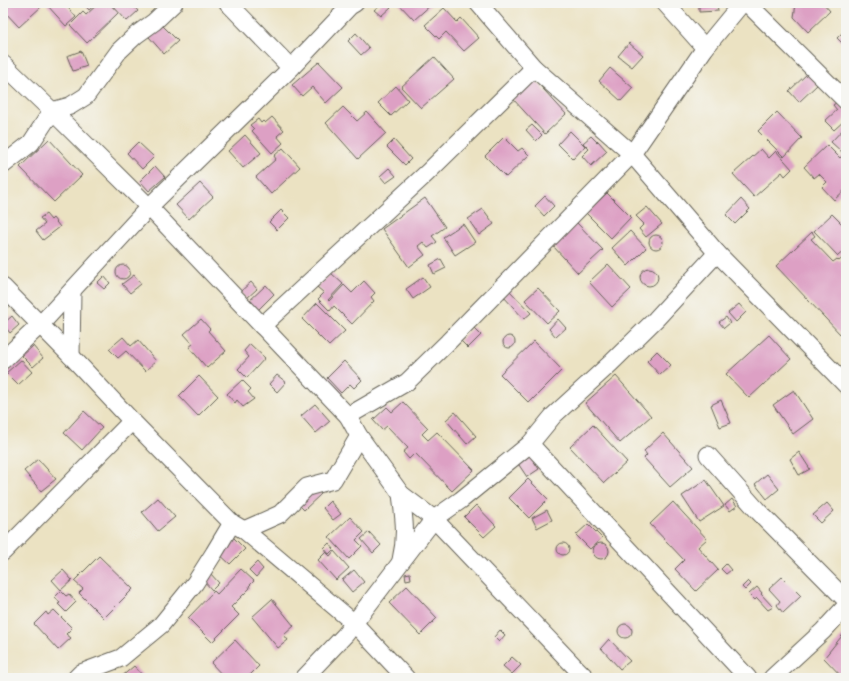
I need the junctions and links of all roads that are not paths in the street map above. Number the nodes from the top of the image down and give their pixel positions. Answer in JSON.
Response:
{"nodes":[{"id":1,"x":174,"y":3,"type":"edge"},
{"id":2,"x":228,"y":3,"type":"edge"},
{"id":3,"x":478,"y":3,"type":"edge"},
{"id":4,"x":665,"y":3,"type":"edge"},
{"id":5,"x":742,"y":3,"type":"edge"},
{"id":6,"x":747,"y":3,"type":"edge"},
{"id":7,"x":352,"y":4,"type":"edge"},
{"id":8,"x":705,"y":48,"type":"junction"},
{"id":9,"x":3,"y":64,"type":"edge"},
{"id":10,"x":291,"y":68,"type":"junction"},
{"id":11,"x":534,"y":68,"type":"junction"},
{"id":12,"x":846,"y":101,"type":"edge"},
{"id":13,"x":52,"y":111,"type":"junction"},
{"id":14,"x":632,"y":154,"type":"junction"},
{"id":15,"x":3,"y":165,"type":"edge"},
{"id":16,"x":149,"y":207,"type":"junction"},
{"id":17,"x":717,"y":253,"type":"junction"},
{"id":18,"x":3,"y":287,"type":"edge"},
{"id":19,"x":72,"y":291,"type":"junction"},
{"id":20,"x":40,"y":325,"type":"junction"},
{"id":21,"x":262,"y":326,"type":"junction"},
{"id":22,"x":71,"y":356,"type":"junction"},
{"id":23,"x":3,"y":360,"type":"edge"},
{"id":24,"x":846,"y":385,"type":"edge"},
{"id":25,"x":348,"y":416,"type":"junction"},
{"id":26,"x":132,"y":421,"type":"junction"},
{"id":27,"x":359,"y":436,"type":"junction"},
{"id":28,"x":530,"y":444,"type":"junction"},
{"id":29,"x":708,"y":455,"type":"dead end"},
{"id":30,"x":401,"y":494,"type":"junction"},
{"id":31,"x":434,"y":519,"type":"junction"},
{"id":32,"x":238,"y":527,"type":"junction"},
{"id":33,"x":3,"y":552,"type":"edge"},
{"id":34,"x":400,"y":563,"type":"junction"},
{"id":35,"x":846,"y":600,"type":"edge"},
{"id":36,"x":846,"y":606,"type":"edge"},
{"id":37,"x":354,"y":623,"type":"junction"},
{"id":38,"x":76,"y":678,"type":"edge"},
{"id":39,"x":304,"y":678,"type":"edge"},
{"id":40,"x":406,"y":678,"type":"edge"},
{"id":41,"x":586,"y":678,"type":"edge"},
{"id":42,"x":748,"y":678,"type":"edge"},
{"id":43,"x":772,"y":678,"type":"edge"}],
"edges":[{"from":1,"to":13,"type":"street"},
{"from":2,"to":10,"type":"street"},
{"from":3,"to":11,"type":"street"},
{"from":4,"to":8,"type":"street"},
{"from":5,"to":8,"type":"street"},
{"from":6,"to":12,"type":"street"},
{"from":7,"to":10,"type":"street"},
{"from":8,"to":14,"type":"street"},
{"from":9,"to":13,"type":"street"},
{"from":10,"to":16,"type":"street"},
{"from":11,"to":14,"type":"street"},
{"from":11,"to":21,"type":"street"},
{"from":13,"to":15,"type":"street"},
{"from":13,"to":16,"type":"street"},
{"from":14,"to":17,"type":"street"},
{"from":14,"to":25,"type":"street"},
{"from":16,"to":19,"type":"street"},
{"from":16,"to":21,"type":"street"},
{"from":17,"to":24,"type":"street"},
{"from":17,"to":28,"type":"street"},
{"from":18,"to":20,"type":"street"},
{"from":19,"to":20,"type":"street"},
{"from":19,"to":22,"type":"street"},
{"from":20,"to":22,"type":"street"},
{"from":20,"to":23,"type":"street"},
{"from":21,"to":25,"type":"street"},
{"from":22,"to":26,"type":"street"},
{"from":25,"to":27,"type":"street"},
{"from":26,"to":32,"type":"street"},
{"from":26,"to":33,"type":"street"},
{"from":27,"to":30,"type":"street"},
{"from":27,"to":32,"type":"street"},
{"from":28,"to":31,"type":"street"},
{"from":28,"to":42,"type":"street"},
{"from":29,"to":35,"type":"street"},
{"from":30,"to":31,"type":"street"},
{"from":30,"to":34,"type":"street"},
{"from":31,"to":34,"type":"street"},
{"from":31,"to":41,"type":"street"},
{"from":32,"to":37,"type":"street"},
{"from":32,"to":38,"type":"street"},
{"from":34,"to":37,"type":"street"},
{"from":36,"to":43,"type":"street"},
{"from":37,"to":39,"type":"street"},
{"from":37,"to":40,"type":"street"}]}
